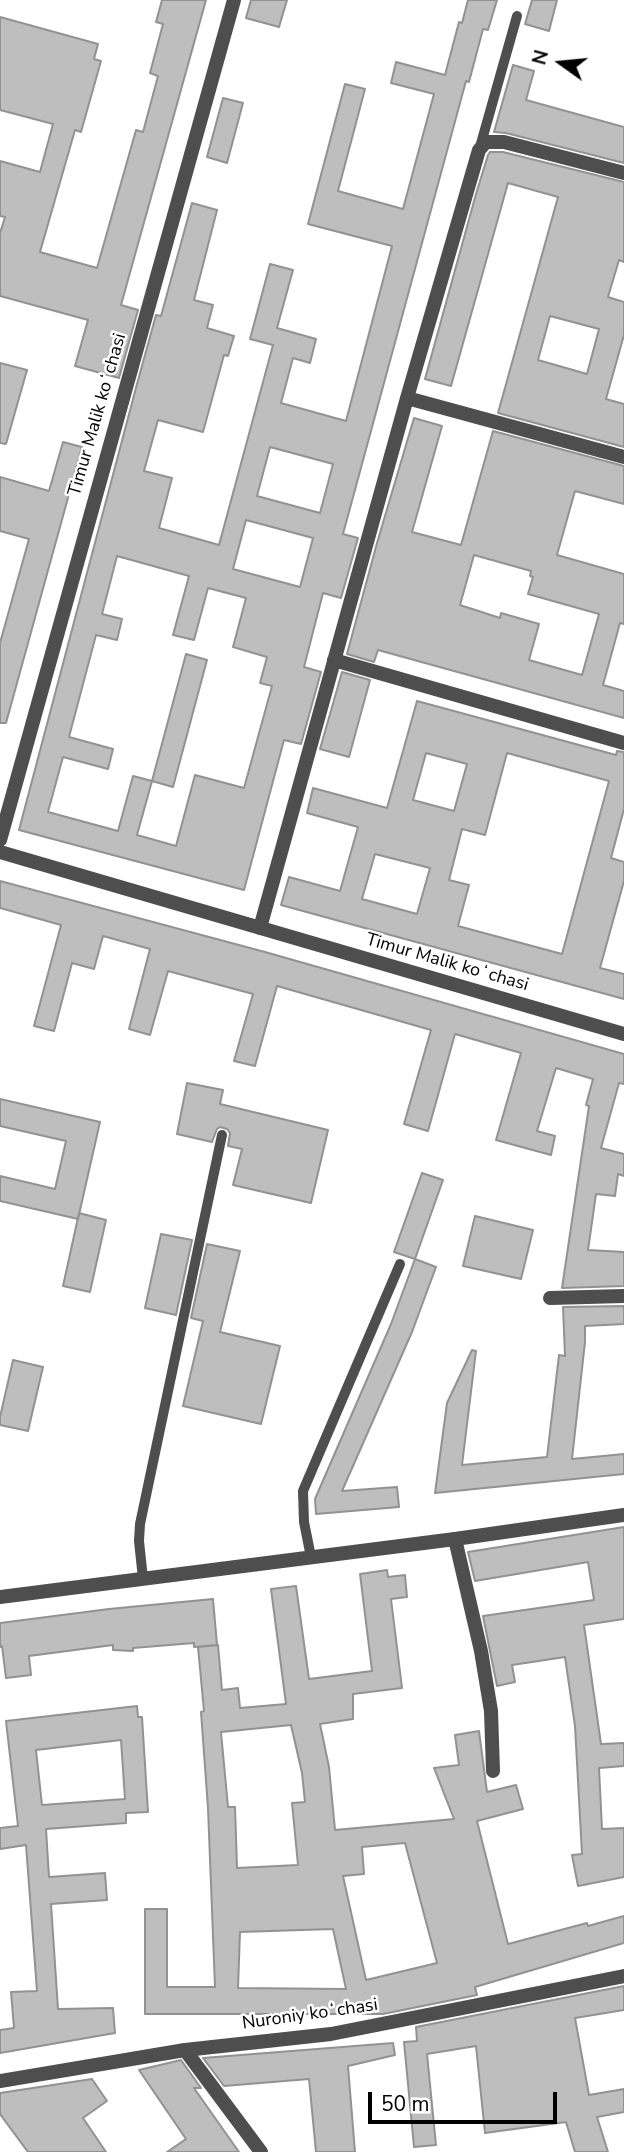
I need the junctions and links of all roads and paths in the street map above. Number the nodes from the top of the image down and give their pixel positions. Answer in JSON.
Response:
{"nodes":[{"id":1,"x":234,"y":0,"type":"edge"},
{"id":2,"x":517,"y":16,"type":"dead end"},
{"id":3,"x":479,"y":149,"type":"junction"},
{"id":4,"x":624,"y":173,"type":"edge"},
{"id":5,"x":407,"y":398,"type":"junction"},
{"id":6,"x":624,"y":457,"type":"edge"},
{"id":7,"x":334,"y":660,"type":"junction"},
{"id":8,"x":624,"y":743,"type":"edge"},
{"id":9,"x":0,"y":840,"type":"edge"},
{"id":10,"x":0,"y":852,"type":"edge"},
{"id":11,"x":260,"y":928,"type":"junction"},
{"id":12,"x":624,"y":1034,"type":"edge"},
{"id":13,"x":222,"y":1135,"type":"dead end"},
{"id":14,"x":400,"y":1264,"type":"dead end"},
{"id":15,"x":624,"y":1296,"type":"edge"},
{"id":16,"x":550,"y":1298,"type":"dead end"},
{"id":17,"x":624,"y":1515,"type":"edge"},
{"id":18,"x":455,"y":1539,"type":"junction"},
{"id":19,"x":310,"y":1558,"type":"junction"},
{"id":20,"x":144,"y":1579,"type":"junction"},
{"id":21,"x":0,"y":1597,"type":"edge"},
{"id":22,"x":493,"y":1771,"type":"dead end"},
{"id":23,"x":624,"y":1976,"type":"edge"},
{"id":24,"x":185,"y":2050,"type":"junction"},
{"id":25,"x":0,"y":2081,"type":"edge"},
{"id":26,"x":261,"y":2152,"type":"edge"}],
"edges":[{"from":1,"to":9,"type":"street","name":"Timur Malik koʻchasi"},
{"from":2,"to":3,"type":"lane"},
{"from":3,"to":4,"type":"street"},
{"from":3,"to":5,"type":"street"},
{"from":5,"to":6,"type":"street"},
{"from":5,"to":7,"type":"street"},
{"from":7,"to":8,"type":"street"},
{"from":7,"to":11,"type":"street"},
{"from":10,"to":11,"type":"street","name":"Timur Malik koʻchasi"},
{"from":11,"to":12,"type":"street","name":"Timur Malik koʻchasi"},
{"from":13,"to":20,"type":"lane"},
{"from":14,"to":19,"type":"lane"},
{"from":15,"to":16,"type":"street"},
{"from":17,"to":18,"type":"street"},
{"from":18,"to":19,"type":"street"},
{"from":18,"to":22,"type":"street"},
{"from":19,"to":20,"type":"street"},
{"from":20,"to":21,"type":"street"},
{"from":23,"to":24,"type":"street","name":"Nuroniy koʻchasi"},
{"from":24,"to":25,"type":"street","name":"Nuroniy koʻchasi"},
{"from":24,"to":26,"type":"street"}]}
